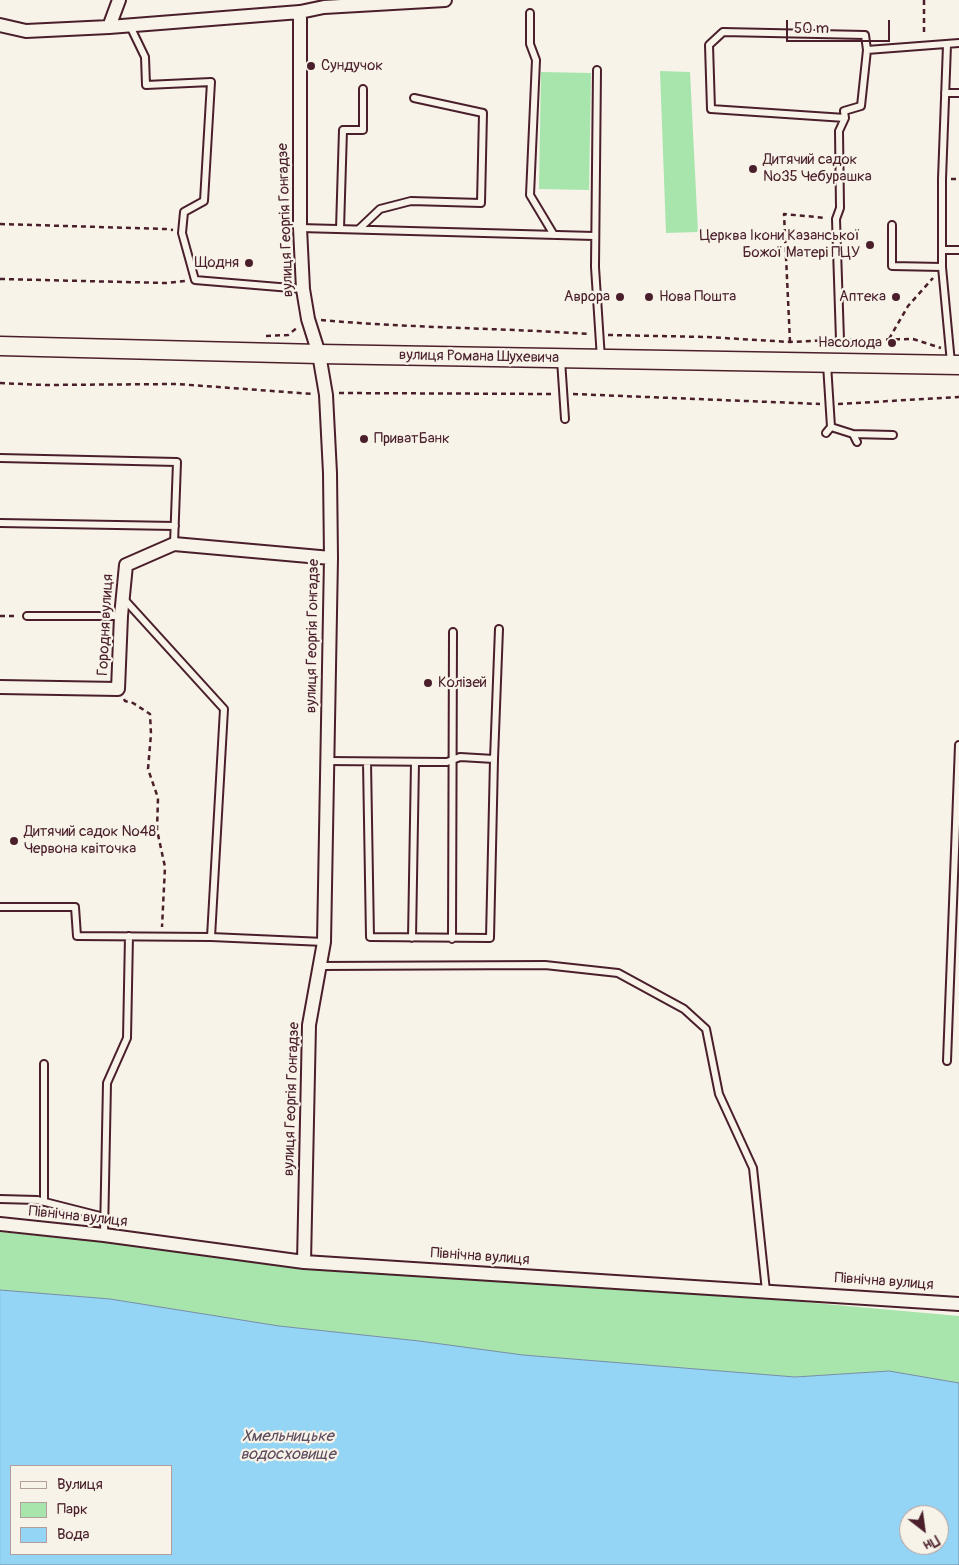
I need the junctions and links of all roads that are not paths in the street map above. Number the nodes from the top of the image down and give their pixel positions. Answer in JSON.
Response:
{"nodes":[{"id":1,"x":119,"y":0,"type":"edge"},
{"id":2,"x":445,"y":0,"type":"edge"},
{"id":3,"x":324,"y":4,"type":"edge"},
{"id":4,"x":300,"y":12,"type":"junction"},
{"id":5,"x":530,"y":13,"type":"dead end"},
{"id":6,"x":0,"y":25,"type":"edge"},
{"id":7,"x":130,"y":26,"type":"junction"},
{"id":8,"x":108,"y":28,"type":"junction"},
{"id":9,"x":959,"y":43,"type":"edge"},
{"id":10,"x":947,"y":45,"type":"junction"},
{"id":11,"x":867,"y":50,"type":"junction"},
{"id":12,"x":597,"y":70,"type":"dead end"},
{"id":13,"x":363,"y":89,"type":"dead end"},
{"id":14,"x":945,"y":93,"type":"junction"},
{"id":15,"x":959,"y":93,"type":"edge"},
{"id":16,"x":414,"y":98,"type":"dead end"},
{"id":17,"x":845,"y":118,"type":"junction"},
{"id":18,"x":892,"y":225,"type":"dead end"},
{"id":19,"x":300,"y":228,"type":"junction"},
{"id":20,"x":340,"y":229,"type":"junction"},
{"id":21,"x":359,"y":229,"type":"junction"},
{"id":22,"x":554,"y":235,"type":"junction"},
{"id":23,"x":594,"y":236,"type":"junction"},
{"id":24,"x":943,"y":250,"type":"junction"},
{"id":25,"x":959,"y":250,"type":"edge"},
{"id":26,"x":942,"y":267,"type":"junction"},
{"id":27,"x":302,"y":289,"type":"junction"},
{"id":28,"x":840,"y":340,"type":"dead end"},
{"id":29,"x":0,"y":346,"type":"edge"},
{"id":30,"x":319,"y":354,"type":"junction"},
{"id":31,"x":561,"y":358,"type":"junction"},
{"id":32,"x":601,"y":359,"type":"junction"},
{"id":33,"x":953,"y":360,"type":"edge"},
{"id":34,"x":827,"y":363,"type":"junction"},
{"id":35,"x":565,"y":419,"type":"dead end"},
{"id":36,"x":853,"y":434,"type":"junction"},
{"id":37,"x":893,"y":435,"type":"dead end"},
{"id":38,"x":857,"y":442,"type":"dead end"},
{"id":39,"x":0,"y":458,"type":"edge"},
{"id":40,"x":0,"y":523,"type":"edge"},
{"id":41,"x":175,"y":526,"type":"junction"},
{"id":42,"x":174,"y":544,"type":"junction"},
{"id":43,"x":331,"y":558,"type":"junction"},
{"id":44,"x":123,"y":598,"type":"junction"},
{"id":45,"x":27,"y":616,"type":"road end"},
{"id":46,"x":121,"y":616,"type":"junction"},
{"id":47,"x":499,"y":629,"type":"dead end"},
{"id":48,"x":454,"y":632,"type":"dead end"},
{"id":49,"x":0,"y":687,"type":"edge"},
{"id":50,"x":959,"y":745,"type":"edge"},
{"id":51,"x":494,"y":759,"type":"junction"},
{"id":52,"x":452,"y":760,"type":"junction"},
{"id":53,"x":327,"y":762,"type":"junction"},
{"id":54,"x":367,"y":762,"type":"junction"},
{"id":55,"x":415,"y":762,"type":"junction"},
{"id":56,"x":957,"y":842,"type":"edge"},
{"id":57,"x":0,"y":907,"type":"edge"},
{"id":58,"x":129,"y":936,"type":"junction"},
{"id":59,"x":211,"y":937,"type":"junction"},
{"id":60,"x":412,"y":938,"type":"junction"},
{"id":61,"x":452,"y":939,"type":"junction"},
{"id":62,"x":324,"y":942,"type":"junction"},
{"id":63,"x":319,"y":966,"type":"junction"},
{"id":64,"x":947,"y":1060,"type":"dead end"},
{"id":65,"x":44,"y":1064,"type":"dead end"},
{"id":66,"x":0,"y":1199,"type":"edge"},
{"id":67,"x":44,"y":1202,"type":"junction"},
{"id":68,"x":104,"y":1217,"type":"junction"},
{"id":69,"x":0,"y":1224,"type":"edge"},
{"id":70,"x":104,"y":1235,"type":"junction"},
{"id":71,"x":304,"y":1262,"type":"junction"},
{"id":72,"x":766,"y":1291,"type":"junction"},
{"id":73,"x":959,"y":1304,"type":"edge"}],
"edges":[{"from":1,"to":8,"type":"street"},
{"from":2,"to":3,"type":"street"},
{"from":3,"to":4,"type":"street"},
{"from":4,"to":7,"type":"street"},
{"from":4,"to":19,"type":"street","name":"вулиця Георгія Гонгадзе"},
{"from":5,"to":22,"type":"lane"},
{"from":6,"to":8,"type":"street"},
{"from":7,"to":8,"type":"street"},
{"from":7,"to":27,"type":"lane"},
{"from":9,"to":10,"type":"lane"},
{"from":10,"to":11,"type":"lane"},
{"from":10,"to":14,"type":"lane"},
{"from":11,"to":17,"type":"lane"},
{"from":11,"to":17,"type":"lane"},
{"from":12,"to":23,"type":"lane"},
{"from":13,"to":20,"type":"lane"},
{"from":14,"to":15,"type":"lane"},
{"from":14,"to":24,"type":"lane"},
{"from":16,"to":21,"type":"lane"},
{"from":17,"to":28,"type":"lane"},
{"from":18,"to":26,"type":"lane"},
{"from":19,"to":20,"type":"lane"},
{"from":19,"to":27,"type":"street","name":"вулиця Георгія Гонгадзе"},
{"from":20,"to":21,"type":"lane"},
{"from":21,"to":22,"type":"lane"},
{"from":22,"to":23,"type":"lane"},
{"from":23,"to":32,"type":"lane"},
{"from":24,"to":25,"type":"lane"},
{"from":24,"to":26,"type":"lane"},
{"from":26,"to":33,"type":"lane"},
{"from":27,"to":30,"type":"street","name":"вулиця Георгія Гонгадзе"},
{"from":29,"to":30,"type":"main road","name":"вулиця Романа Шухевича"},
{"from":30,"to":31,"type":"main road","name":"вулиця Романа Шухевича"},
{"from":30,"to":43,"type":"street","name":"вулиця Георгія Гонгадзе"},
{"from":31,"to":32,"type":"main road","name":"вулиця Романа Шухевича"},
{"from":31,"to":35,"type":"lane"},
{"from":32,"to":34,"type":"main road","name":"вулиця Романа Шухевича"},
{"from":33,"to":34,"type":"main road","name":"вулиця Романа Шухевича"},
{"from":34,"to":36,"type":"lane"},
{"from":36,"to":37,"type":"lane"},
{"from":36,"to":38,"type":"lane"},
{"from":39,"to":41,"type":"lane"},
{"from":40,"to":41,"type":"lane"},
{"from":41,"to":42,"type":"lane"},
{"from":42,"to":43,"type":"street","name":"Городня вулиця"},
{"from":42,"to":44,"type":"street","name":"Городня вулиця"},
{"from":43,"to":53,"type":"street","name":"вулиця Георгія Гонгадзе"},
{"from":44,"to":46,"type":"street","name":"Городня вулиця"},
{"from":44,"to":59,"type":"lane"},
{"from":45,"to":46,"type":"lane"},
{"from":46,"to":49,"type":"street","name":"Городня вулиця"},
{"from":47,"to":51,"type":"lane"},
{"from":48,"to":52,"type":"lane"},
{"from":50,"to":56,"type":"lane"},
{"from":51,"to":52,"type":"lane"},
{"from":51,"to":61,"type":"lane"},
{"from":52,"to":55,"type":"lane"},
{"from":52,"to":61,"type":"lane"},
{"from":53,"to":54,"type":"lane"},
{"from":53,"to":62,"type":"street","name":"вулиця Георгія Гонгадзе"},
{"from":54,"to":55,"type":"lane"},
{"from":54,"to":60,"type":"lane"},
{"from":55,"to":60,"type":"lane"},
{"from":56,"to":64,"type":"lane"},
{"from":57,"to":58,"type":"lane"},
{"from":58,"to":59,"type":"lane"},
{"from":58,"to":68,"type":"lane"},
{"from":59,"to":62,"type":"lane"},
{"from":60,"to":61,"type":"lane"},
{"from":62,"to":63,"type":"street","name":"вулиця Георгія Гонгадзе"},
{"from":63,"to":71,"type":"street","name":"вулиця Георгія Гонгадзе"},
{"from":63,"to":72,"type":"lane"},
{"from":65,"to":67,"type":"lane"},
{"from":66,"to":67,"type":"lane"},
{"from":67,"to":68,"type":"lane"},
{"from":68,"to":70,"type":"lane"},
{"from":69,"to":70,"type":"street","name":"Північна вулиця"},
{"from":70,"to":71,"type":"street","name":"Північна вулиця"},
{"from":71,"to":72,"type":"street","name":"Північна вулиця"},
{"from":72,"to":73,"type":"street","name":"Північна вулиця"}]}
